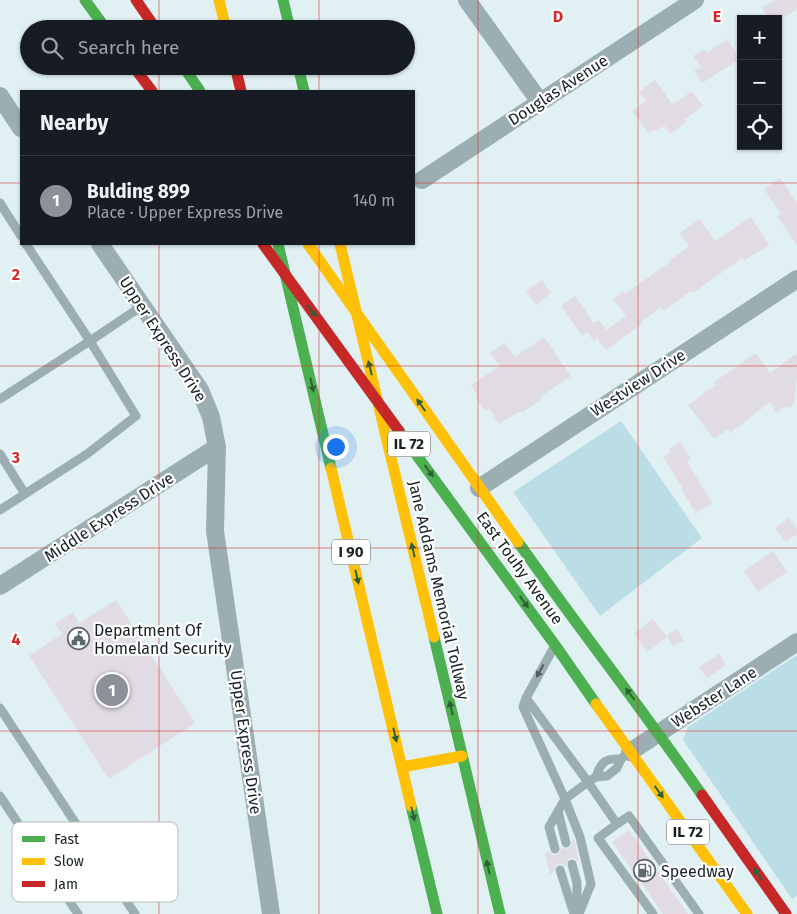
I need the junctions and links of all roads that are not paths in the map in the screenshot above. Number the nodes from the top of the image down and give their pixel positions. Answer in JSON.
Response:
{"nodes":[{"id":1,"x":85,"y":0,"type":"edge"},
{"id":2,"x":136,"y":0,"type":"edge"},
{"id":3,"x":219,"y":0,"type":"edge"},
{"id":4,"x":283,"y":0,"type":"edge"},
{"id":5,"x":468,"y":0,"type":"edge"},
{"id":6,"x":695,"y":0,"type":"edge"},
{"id":7,"x":99,"y":20,"type":"edge"},
{"id":8,"x":150,"y":20,"type":"edge"},
{"id":9,"x":224,"y":20,"type":"edge"},
{"id":10,"x":288,"y":20,"type":"edge"},
{"id":11,"x":140,"y":75,"type":"edge"},
{"id":12,"x":189,"y":75,"type":"edge"},
{"id":13,"x":237,"y":75,"type":"edge"},
{"id":14,"x":300,"y":75,"type":"edge"},
{"id":15,"x":151,"y":90,"type":"edge"},
{"id":16,"x":199,"y":90,"type":"edge"},
{"id":17,"x":241,"y":90,"type":"edge"},
{"id":18,"x":304,"y":90,"type":"edge"},
{"id":19,"x":0,"y":96,"type":"edge"},
{"id":20,"x":540,"y":102,"type":"junction"},
{"id":21,"x":20,"y":126,"type":"edge"},
{"id":22,"x":422,"y":180,"type":"dead end"},
{"id":23,"x":0,"y":203,"type":"edge"},
{"id":24,"x":20,"y":234,"type":"edge"},
{"id":25,"x":27,"y":245,"type":"edge"},
{"id":26,"x":101,"y":245,"type":"edge"},
{"id":27,"x":264,"y":245,"type":"edge"},
{"id":28,"x":278,"y":245,"type":"edge"},
{"id":29,"x":309,"y":245,"type":"edge"},
{"id":30,"x":340,"y":245,"type":"edge"},
{"id":31,"x":797,"y":279,"type":"edge"},
{"id":32,"x":142,"y":306,"type":"junction"},
{"id":33,"x":90,"y":341,"type":"junction"},
{"id":34,"x":0,"y":399,"type":"edge"},
{"id":35,"x":217,"y":447,"type":"junction"},
{"id":36,"x":0,"y":454,"type":"edge"},
{"id":37,"x":479,"y":488,"type":"junction"},
{"id":38,"x":25,"y":494,"type":"junction"},
{"id":39,"x":0,"y":510,"type":"edge"},
{"id":40,"x":0,"y":586,"type":"edge"},
{"id":41,"x":797,"y":642,"type":"edge"},
{"id":42,"x":555,"y":645,"type":"junction"},
{"id":43,"x":526,"y":698,"type":"junction"},
{"id":44,"x":0,"y":708,"type":"edge"},
{"id":45,"x":659,"y":733,"type":"junction"},
{"id":46,"x":462,"y":756,"type":"junction"},
{"id":47,"x":626,"y":756,"type":"junction"},
{"id":48,"x":402,"y":767,"type":"junction"},
{"id":49,"x":588,"y":782,"type":"junction"},
{"id":50,"x":0,"y":796,"type":"edge"},
{"id":51,"x":565,"y":799,"type":"junction"},
{"id":52,"x":558,"y":811,"type":"junction"},
{"id":53,"x":17,"y":822,"type":"edge"},
{"id":54,"x":75,"y":822,"type":"edge"},
{"id":55,"x":617,"y":824,"type":"junction"},
{"id":56,"x":566,"y":843,"type":"dead end"},
{"id":57,"x":555,"y":848,"type":"dead end"},
{"id":58,"x":572,"y":864,"type":"dead end"},
{"id":59,"x":560,"y":870,"type":"dead end"},
{"id":60,"x":70,"y":902,"type":"edge"},
{"id":61,"x":127,"y":902,"type":"edge"},
{"id":62,"x":694,"y":912,"type":"edge"},
{"id":63,"x":657,"y":913,"type":"edge"},
{"id":64,"x":78,"y":914,"type":"edge"},
{"id":65,"x":135,"y":914,"type":"edge"},
{"id":66,"x":272,"y":914,"type":"edge"},
{"id":67,"x":437,"y":914,"type":"edge"},
{"id":68,"x":500,"y":914,"type":"edge"},
{"id":69,"x":577,"y":914,"type":"edge"},
{"id":70,"x":747,"y":914,"type":"edge"},
{"id":71,"x":786,"y":914,"type":"edge"}],
"edges":[{"from":1,"to":7,"type":"main road"},
{"from":2,"to":8,"type":"main road"},
{"from":3,"to":9,"type":"main road"},
{"from":4,"to":10,"type":"main road"},
{"from":5,"to":20,"type":"street"},
{"from":6,"to":20,"type":"street","name":"Douglas Avenue"},
{"from":11,"to":15,"type":"main road"},
{"from":12,"to":16,"type":"main road"},
{"from":13,"to":17,"type":"main road"},
{"from":14,"to":18,"type":"main road"},
{"from":19,"to":21,"type":"street"},
{"from":20,"to":22,"type":"street","name":"Douglas Avenue"},
{"from":23,"to":24,"type":"lane"},
{"from":25,"to":33,"type":"lane"},
{"from":26,"to":32,"type":"street","name":"Upper Express Drive"},
{"from":27,"to":42,"type":"main road","name":"East Touhy Avenue","number":"IL 72","one_way":true},
{"from":28,"to":48,"type":"main road","number":"I 90","one_way":true},
{"from":37,"to":29,"type":"main road","name":"East Touhy Avenue","number":"IL 72","one_way":true},
{"from":46,"to":30,"type":"main road","name":"Jane Addams Memorial Tollway","one_way":true},
{"from":31,"to":37,"type":"street","name":"Westview Drive"},
{"from":32,"to":33,"type":"lane"},
{"from":32,"to":35,"type":"street","name":"Upper Express Drive"},
{"from":33,"to":34,"type":"lane"},
{"from":33,"to":38,"type":"lane"},
{"from":35,"to":40,"type":"street","name":"Middle Express Drive"},
{"from":35,"to":66,"type":"street","name":"Upper Express Drive"},
{"from":36,"to":38,"type":"lane"},
{"from":45,"to":37,"type":"main road","name":"East Touhy Avenue","number":"IL 72","one_way":true},
{"from":38,"to":39,"type":"lane"},
{"from":41,"to":45,"type":"street","name":"Webster Lane"},
{"from":42,"to":43,"type":"lane","one_way":true},
{"from":42,"to":47,"type":"main road","name":"East Touhy Avenue","number":"IL 72"},
{"from":43,"to":49,"type":"lane"},
{"from":43,"to":51,"type":"lane"},
{"from":44,"to":54,"type":"lane"},
{"from":45,"to":47,"type":"street","name":"Webster Lane"},
{"from":71,"to":45,"type":"main road","name":"East Touhy Avenue","number":"IL 72","one_way":true},
{"from":46,"to":48,"type":"main road"},
{"from":68,"to":46,"type":"main road","name":"Jane Addams Memorial Tollway","one_way":true},
{"from":47,"to":49,"type":"lane"},
{"from":47,"to":70,"type":"main road","name":"East Touhy Avenue","number":"IL 72","one_way":true},
{"from":48,"to":67,"type":"main road","number":"I 90","one_way":true},
{"from":49,"to":51,"type":"lane"},
{"from":49,"to":55,"type":"lane"},
{"from":50,"to":53,"type":"lane"},
{"from":51,"to":52,"type":"lane"},
{"from":51,"to":69,"type":"lane"},
{"from":52,"to":56,"type":"lane"},
{"from":52,"to":57,"type":"lane"},
{"from":55,"to":62,"type":"lane"},
{"from":55,"to":63,"type":"lane"},
{"from":58,"to":69,"type":"lane"},
{"from":59,"to":69,"type":"lane"},
{"from":60,"to":64,"type":"lane"},
{"from":61,"to":65,"type":"lane"}]}
